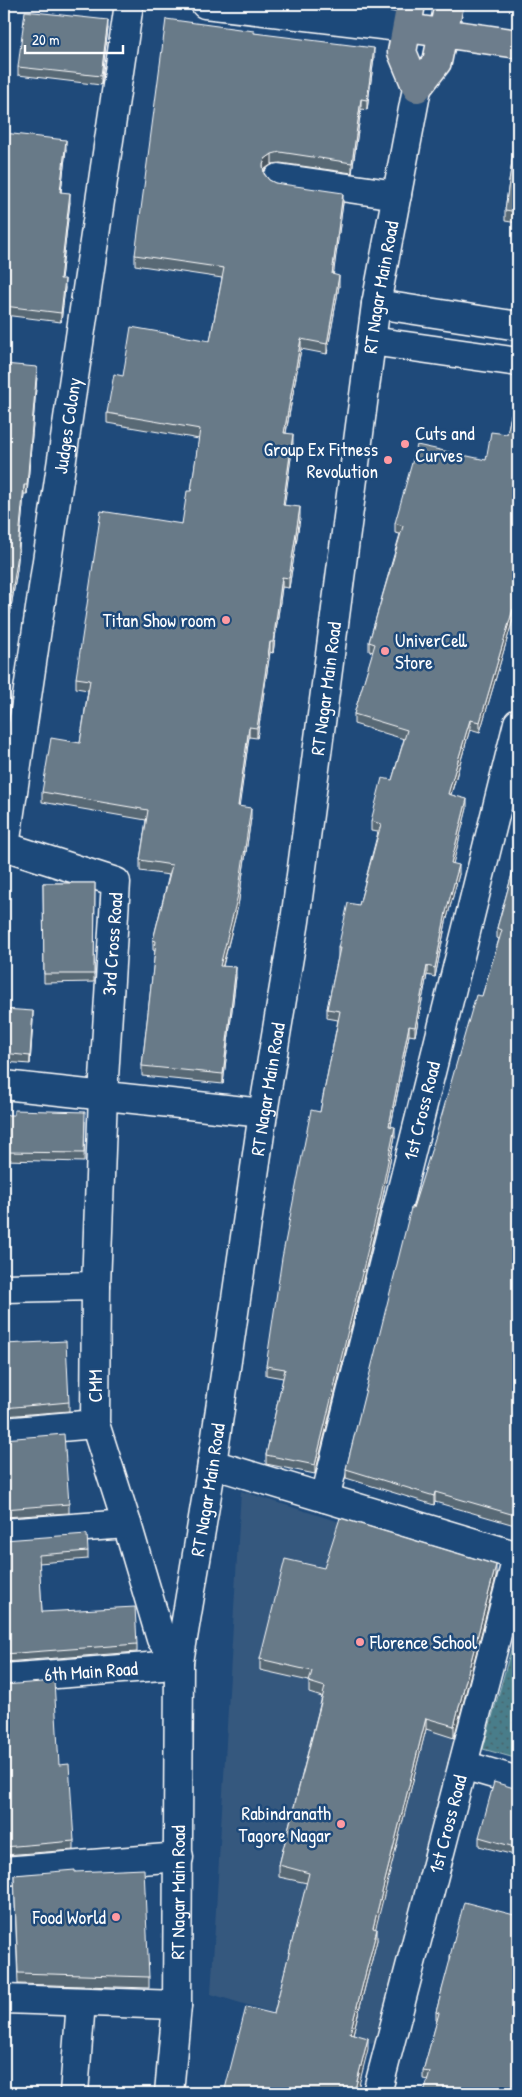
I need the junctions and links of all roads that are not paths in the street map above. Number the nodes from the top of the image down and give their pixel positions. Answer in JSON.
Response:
{"nodes":[{"id":1,"x":129,"y":4,"type":"edge"},
{"id":2,"x":206,"y":4,"type":"edge"},
{"id":3,"x":449,"y":4,"type":"edge"},
{"id":4,"x":409,"y":16,"type":"edge"},
{"id":5,"x":443,"y":34,"type":"junction"},
{"id":6,"x":518,"y":44,"type":"edge"},
{"id":7,"x":417,"y":88,"type":"junction"},
{"id":8,"x":278,"y":178,"type":"dead end"},
{"id":9,"x":397,"y":195,"type":"junction"},
{"id":10,"x":376,"y":304,"type":"junction"},
{"id":11,"x":518,"y":326,"type":"edge"},
{"id":12,"x":371,"y":341,"type":"junction"},
{"id":13,"x":518,"y":362,"type":"edge"},
{"id":14,"x":518,"y":723,"type":"edge"},
{"id":15,"x":4,"y":846,"type":"edge"},
{"id":16,"x":4,"y":1085,"type":"edge"},
{"id":17,"x":103,"y":1095,"type":"junction"},
{"id":18,"x":264,"y":1112,"type":"junction"},
{"id":19,"x":96,"y":1286,"type":"junction"},
{"id":20,"x":4,"y":1288,"type":"edge"},
{"id":21,"x":95,"y":1424,"type":"junction"},
{"id":22,"x":4,"y":1432,"type":"edge"},
{"id":23,"x":212,"y":1464,"type":"junction"},
{"id":24,"x":325,"y":1498,"type":"junction"},
{"id":25,"x":127,"y":1524,"type":"junction"},
{"id":26,"x":4,"y":1533,"type":"edge"},
{"id":27,"x":518,"y":1556,"type":"edge"},
{"id":28,"x":179,"y":1662,"type":"junction"},
{"id":29,"x":4,"y":1678,"type":"edge"},
{"id":30,"x":463,"y":1765,"type":"junction"},
{"id":31,"x":518,"y":1781,"type":"edge"},
{"id":32,"x":179,"y":1857,"type":"junction"},
{"id":33,"x":4,"y":1871,"type":"edge"},
{"id":34,"x":4,"y":1999,"type":"edge"},
{"id":35,"x":81,"y":2002,"type":"junction"},
{"id":36,"x":177,"y":2005,"type":"junction"},
{"id":37,"x":74,"y":2093,"type":"edge"},
{"id":38,"x":169,"y":2093,"type":"edge"},
{"id":39,"x":377,"y":2093,"type":"edge"}],
"edges":[{"from":1,"to":15,"type":"street","name":"Judges Colony"},
{"from":2,"to":4,"type":"street"},
{"from":3,"to":5,"type":"main road","name":"RT Nagar Main Road"},
{"from":4,"to":5,"type":"main road"},
{"from":4,"to":7,"type":"main road"},
{"from":5,"to":6,"type":"main road"},
{"from":5,"to":7,"type":"main road","name":"RT Nagar Main Road"},
{"from":7,"to":9,"type":"street","name":"RT Nagar Main Road"},
{"from":8,"to":9,"type":"street"},
{"from":9,"to":10,"type":"street","name":"RT Nagar Main Road"},
{"from":10,"to":11,"type":"street"},
{"from":10,"to":12,"type":"street","name":"RT Nagar Main Road"},
{"from":12,"to":13,"type":"street"},
{"from":12,"to":18,"type":"street","name":"RT Nagar Main Road"},
{"from":14,"to":24,"type":"street","name":"1st Cross Road"},
{"from":15,"to":17,"type":"street","name":"3rd Cross Road"},
{"from":16,"to":17,"type":"street"},
{"from":17,"to":18,"type":"street"},
{"from":17,"to":19,"type":"street","name":"CMM"},
{"from":18,"to":23,"type":"street","name":"RT Nagar Main Road"},
{"from":19,"to":20,"type":"street"},
{"from":19,"to":21,"type":"street","name":"CMM"},
{"from":21,"to":22,"type":"street"},
{"from":21,"to":25,"type":"street","name":"CMM"},
{"from":23,"to":24,"type":"street"},
{"from":23,"to":28,"type":"street","name":"RT Nagar Main Road"},
{"from":24,"to":27,"type":"street"},
{"from":25,"to":26,"type":"street"},
{"from":25,"to":28,"type":"street","name":"CMM"},
{"from":27,"to":30,"type":"street","name":"1st Cross Road"},
{"from":28,"to":29,"type":"street","name":"6th Main Road"},
{"from":28,"to":32,"type":"street","name":"RT Nagar Main Road"},
{"from":30,"to":31,"type":"street"},
{"from":30,"to":39,"type":"street","name":"1st Cross Road"},
{"from":32,"to":33,"type":"street"},
{"from":32,"to":36,"type":"street","name":"RT Nagar Main Road"},
{"from":34,"to":35,"type":"street"},
{"from":35,"to":36,"type":"street"},
{"from":35,"to":37,"type":"street"},
{"from":36,"to":38,"type":"street","name":"RT Nagar Main Road"}]}
